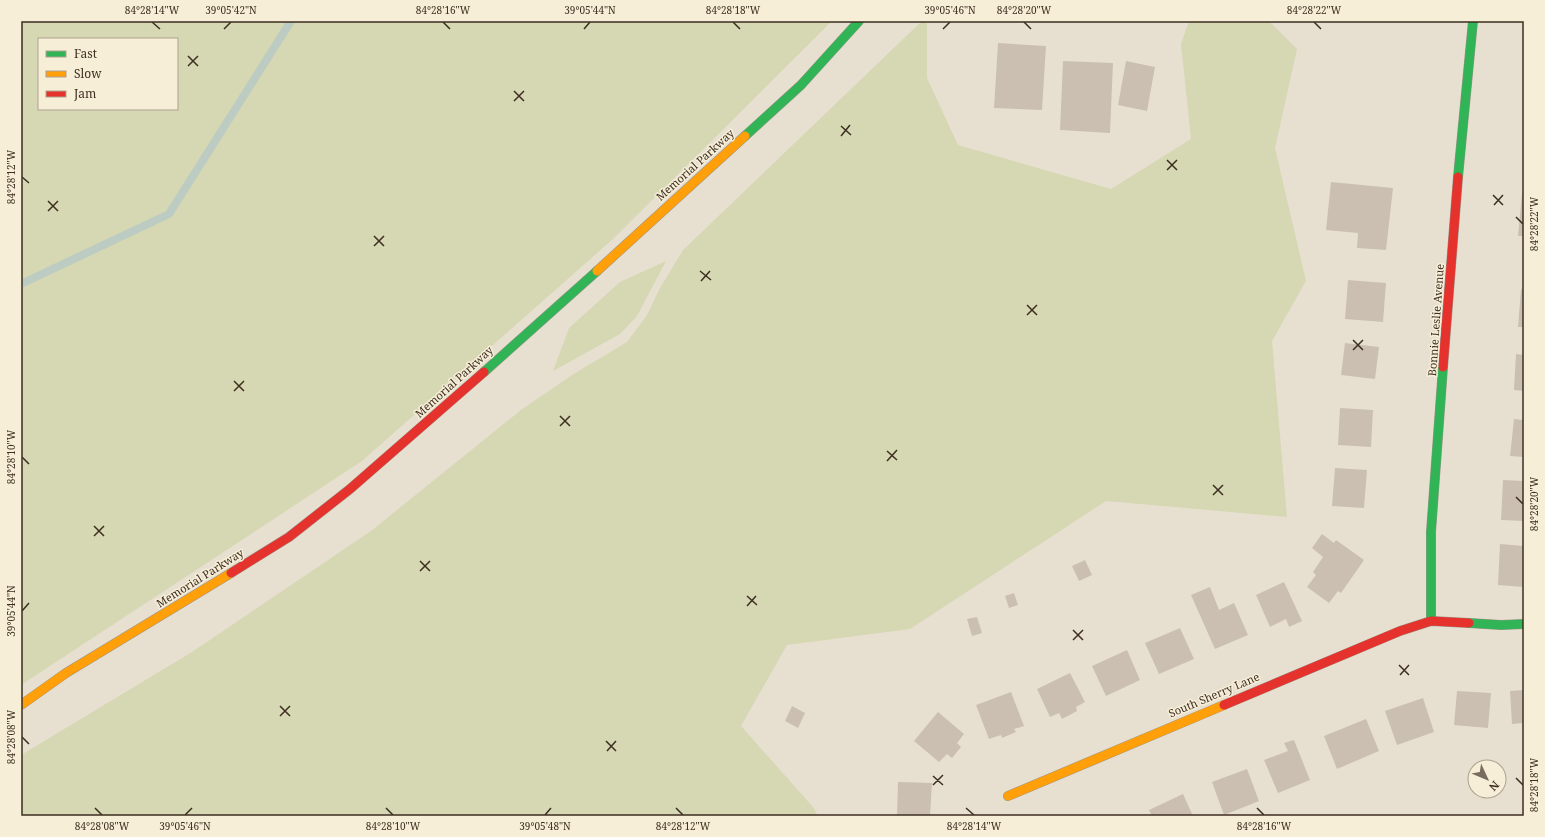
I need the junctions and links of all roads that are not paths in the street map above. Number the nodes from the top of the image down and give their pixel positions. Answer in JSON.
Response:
{"nodes":[{"id":1,"x":859,"y":21,"type":"edge"},
{"id":2,"x":1474,"y":21,"type":"edge"},
{"id":3,"x":1432,"y":621,"type":"junction"},
{"id":4,"x":1524,"y":624,"type":"edge"},
{"id":5,"x":21,"y":705,"type":"edge"},
{"id":6,"x":1008,"y":796,"type":"dead end"}],
"edges":[{"from":1,"to":5,"type":"street","name":"Memorial Parkway"},
{"from":2,"to":3,"type":"street","name":"Bonnie Leslie Avenue"},
{"from":3,"to":4,"type":"street"},
{"from":3,"to":6,"type":"street","name":"South Sherry Lane"}]}
